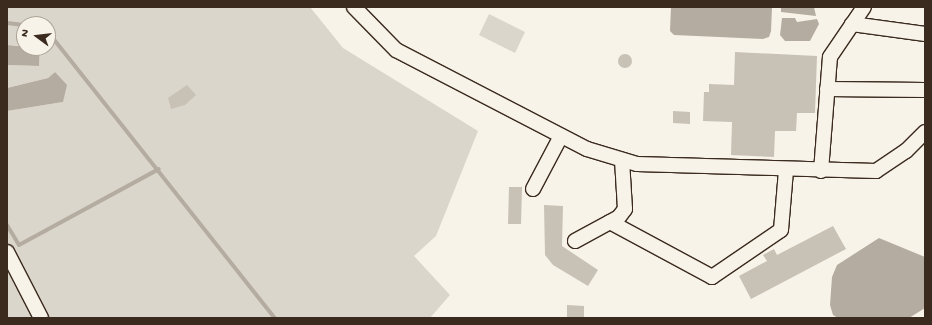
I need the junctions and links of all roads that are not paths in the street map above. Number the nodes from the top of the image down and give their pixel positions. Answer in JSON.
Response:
{"nodes":[{"id":1,"x":354,"y":7,"type":"edge"},
{"id":2,"x":864,"y":7,"type":"edge"},
{"id":3,"x":852,"y":24,"type":"junction"},
{"id":4,"x":925,"y":34,"type":"edge"},
{"id":5,"x":827,"y":89,"type":"junction"},
{"id":6,"x":925,"y":90,"type":"edge"},
{"id":7,"x":925,"y":132,"type":"edge"},
{"id":8,"x":561,"y":136,"type":"junction"},
{"id":9,"x":622,"y":160,"type":"junction"},
{"id":10,"x":786,"y":170,"type":"junction"},
{"id":11,"x":821,"y":171,"type":"junction"},
{"id":12,"x":533,"y":189,"type":"dead end"},
{"id":13,"x":610,"y":222,"type":"junction"},
{"id":14,"x":575,"y":241,"type":"dead end"},
{"id":15,"x":7,"y":252,"type":"edge"},
{"id":16,"x":41,"y":318,"type":"edge"}],
"edges":[{"from":1,"to":8,"type":"street"},
{"from":2,"to":3,"type":"street"},
{"from":3,"to":4,"type":"street"},
{"from":3,"to":5,"type":"street"},
{"from":5,"to":6,"type":"street"},
{"from":5,"to":11,"type":"street"},
{"from":7,"to":11,"type":"street"},
{"from":8,"to":9,"type":"street"},
{"from":8,"to":12,"type":"street"},
{"from":9,"to":10,"type":"street"},
{"from":9,"to":13,"type":"street"},
{"from":10,"to":11,"type":"street"},
{"from":10,"to":13,"type":"street"},
{"from":13,"to":14,"type":"street"},
{"from":15,"to":16,"type":"street"}]}
